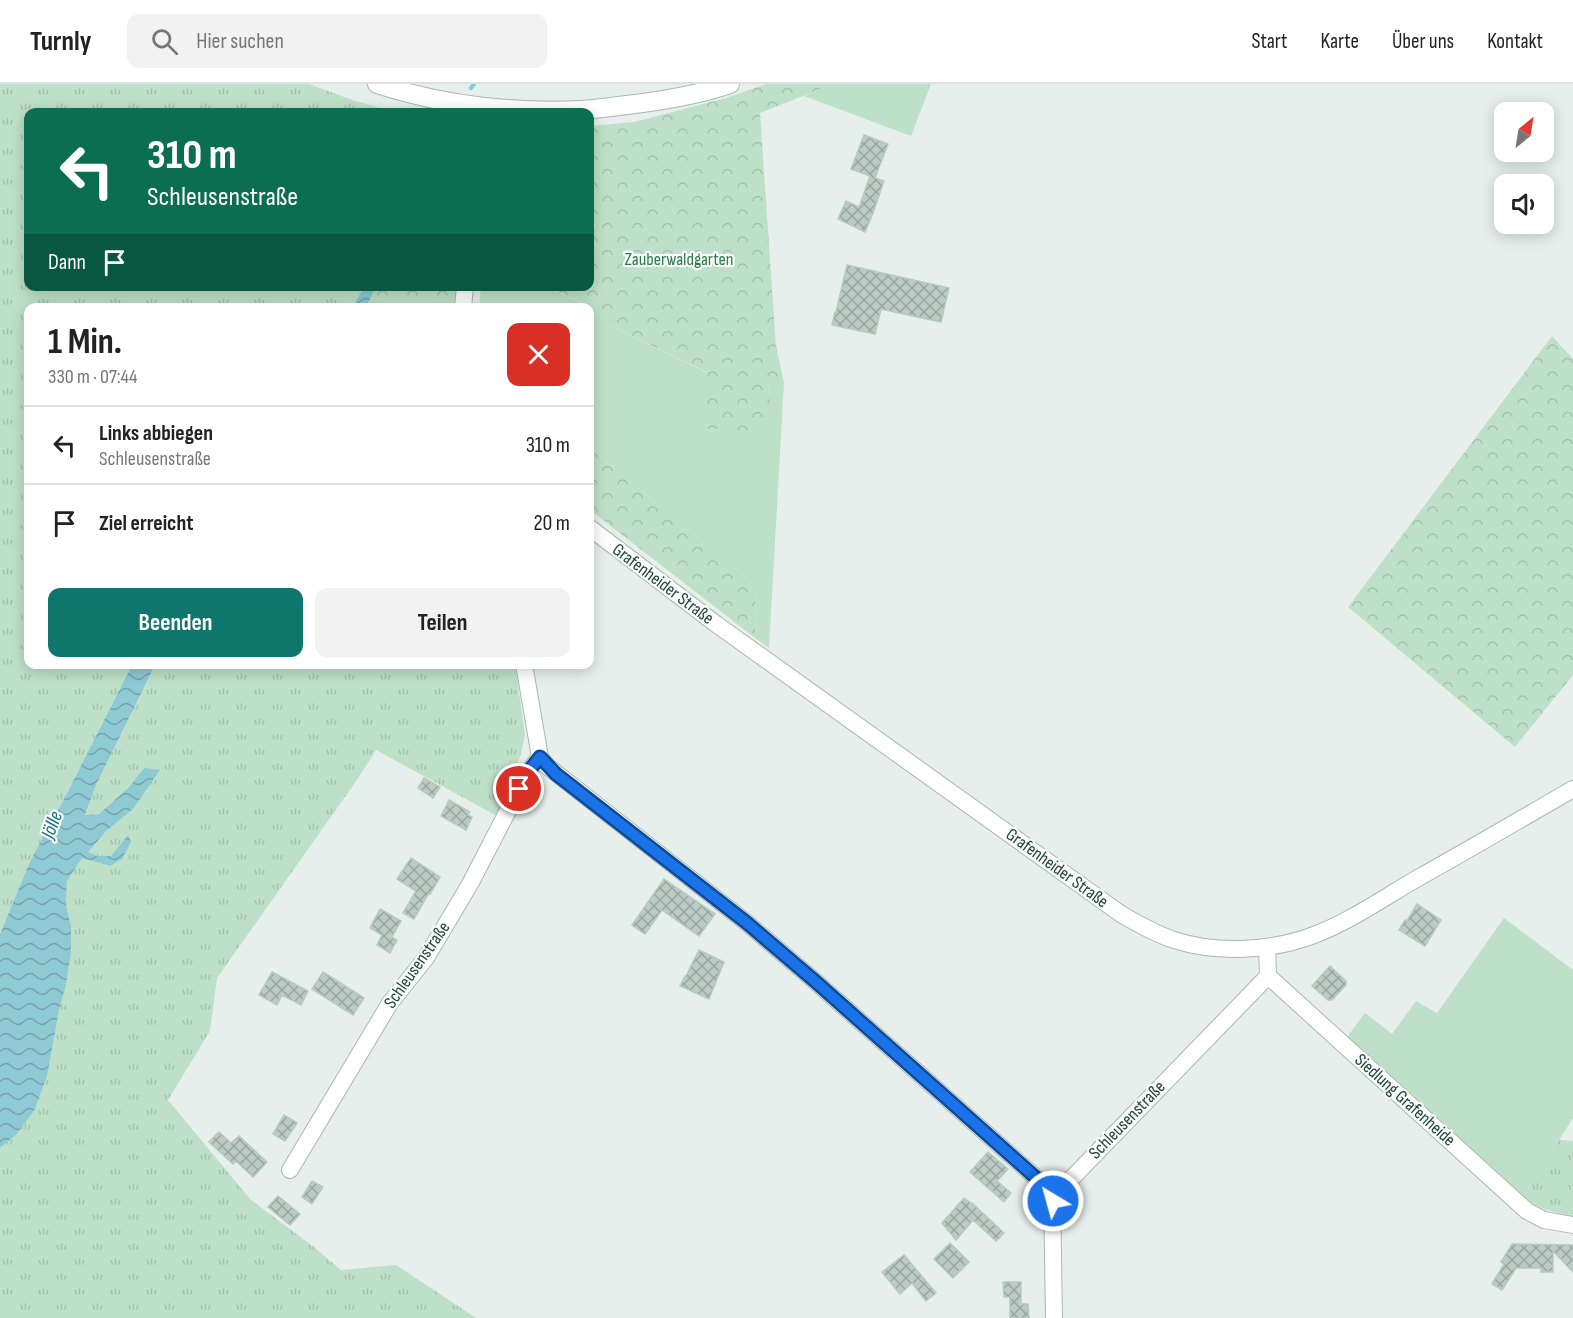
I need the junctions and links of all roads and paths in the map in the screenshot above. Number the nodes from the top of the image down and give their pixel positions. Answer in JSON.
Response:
{"nodes":[{"id":1,"x":377,"y":84,"type":"edge"},
{"id":2,"x":730,"y":84,"type":"edge"},
{"id":3,"x":487,"y":108,"type":"edge"},
{"id":4,"x":594,"y":109,"type":"edge"},
{"id":5,"x":594,"y":531,"type":"edge"},
{"id":6,"x":525,"y":669,"type":"edge"},
{"id":7,"x":540,"y":757,"type":"junction"},
{"id":8,"x":1573,"y":789,"type":"edge"},
{"id":9,"x":1266,"y":948,"type":"junction"},
{"id":10,"x":1268,"y":976,"type":"junction"},
{"id":11,"x":290,"y":1170,"type":"dead end"},
{"id":12,"x":1052,"y":1192,"type":"junction"},
{"id":13,"x":1573,"y":1225,"type":"edge"},
{"id":14,"x":1053,"y":1318,"type":"edge"}],
"edges":[{"from":1,"to":3,"type":"main road"},
{"from":2,"to":4,"type":"main road"},
{"from":5,"to":9,"type":"street","name":"Grafenheider Straße"},
{"from":6,"to":7,"type":"street"},
{"from":7,"to":11,"type":"street","name":"Schleusenstraße"},
{"from":7,"to":12,"type":"street"},
{"from":8,"to":9,"type":"street","name":"Grafenheider Straße"},
{"from":9,"to":10,"type":"street"},
{"from":10,"to":12,"type":"street","name":"Schleusenstraße"},
{"from":10,"to":13,"type":"street","name":"Siedlung Grafenheide"},
{"from":12,"to":14,"type":"street"}]}
